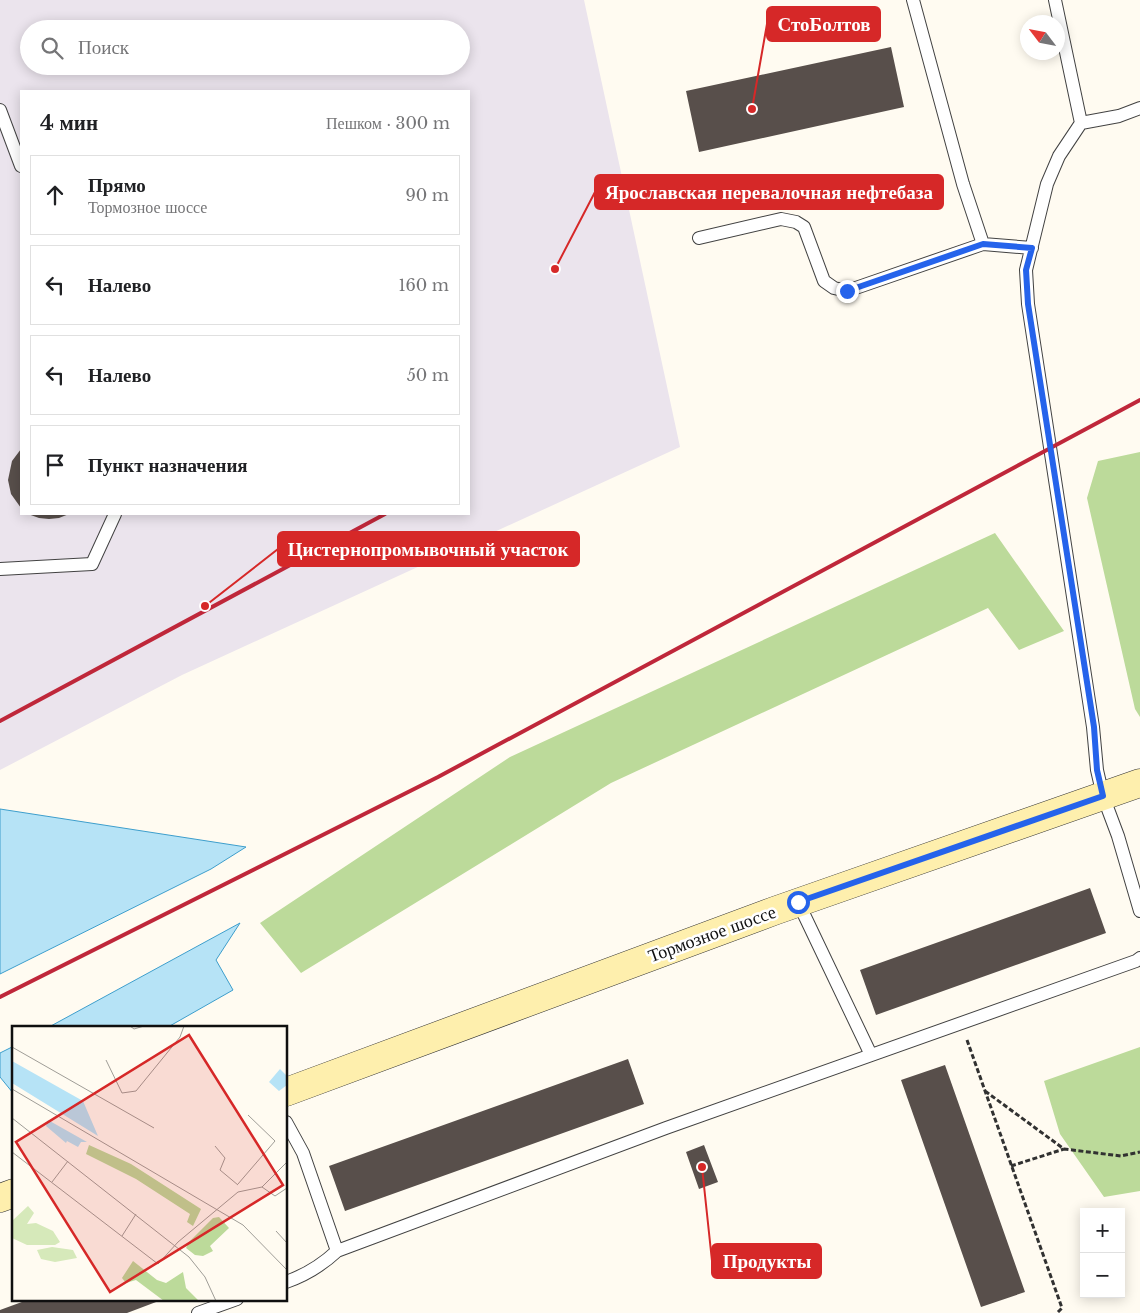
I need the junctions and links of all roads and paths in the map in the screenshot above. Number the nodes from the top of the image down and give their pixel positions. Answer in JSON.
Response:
{"nodes":[{"id":1,"x":913,"y":0,"type":"edge"},
{"id":2,"x":1055,"y":0,"type":"edge"},
{"id":3,"x":1140,"y":108,"type":"edge"},
{"id":4,"x":0,"y":110,"type":"edge"},
{"id":5,"x":1081,"y":123,"type":"junction"},
{"id":6,"x":20,"y":163,"type":"edge"},
{"id":7,"x":699,"y":238,"type":"dead end"},
{"id":8,"x":983,"y":244,"type":"junction"},
{"id":9,"x":1032,"y":248,"type":"junction"},
{"id":10,"x":115,"y":515,"type":"edge"},
{"id":11,"x":0,"y":569,"type":"edge"},
{"id":12,"x":1140,"y":783,"type":"edge"},
{"id":13,"x":1103,"y":796,"type":"junction"},
{"id":14,"x":798,"y":902,"type":"junction"},
{"id":15,"x":1140,"y":911,"type":"edge"},
{"id":16,"x":1140,"y":958,"type":"edge"},
{"id":17,"x":960,"y":1023,"type":"junction"},
{"id":18,"x":871,"y":1055,"type":"junction"},
{"id":19,"x":288,"y":1091,"type":"edge"},
{"id":20,"x":985,"y":1091,"type":"junction"},
{"id":21,"x":288,"y":1126,"type":"edge"},
{"id":22,"x":1064,"y":1149,"type":"junction"},
{"id":23,"x":1140,"y":1152,"type":"edge"},
{"id":24,"x":1012,"y":1166,"type":"junction"},
{"id":25,"x":12,"y":1194,"type":"edge"},
{"id":26,"x":0,"y":1198,"type":"edge"},
{"id":27,"x":337,"y":1251,"type":"junction"},
{"id":28,"x":288,"y":1281,"type":"edge"},
{"id":29,"x":234,"y":1300,"type":"edge"},
{"id":30,"x":198,"y":1313,"type":"edge"},
{"id":31,"x":1058,"y":1313,"type":"edge"}],
"edges":[{"from":1,"to":8,"type":"lane"},
{"from":2,"to":5,"type":"lane"},
{"from":3,"to":5,"type":"lane"},
{"from":4,"to":6,"type":"lane"},
{"from":5,"to":9,"type":"lane"},
{"from":7,"to":8,"type":"lane"},
{"from":8,"to":9,"type":"lane"},
{"from":9,"to":13,"type":"lane"},
{"from":10,"to":11,"type":"lane"},
{"from":12,"to":13,"type":"street","name":"Тормозное шоссе"},
{"from":13,"to":14,"type":"street","name":"Тормозное шоссе"},
{"from":13,"to":15,"type":"lane"},
{"from":14,"to":18,"type":"lane"},
{"from":14,"to":19,"type":"street","name":"Тормозное шоссе"},
{"from":16,"to":17,"type":"lane"},
{"from":17,"to":18,"type":"lane"},
{"from":17,"to":20,"type":"path"},
{"from":18,"to":27,"type":"lane"},
{"from":20,"to":22,"type":"path"},
{"from":20,"to":24,"type":"path"},
{"from":21,"to":27,"type":"lane"},
{"from":22,"to":23,"type":"path"},
{"from":22,"to":24,"type":"path"},
{"from":24,"to":31,"type":"path"},
{"from":25,"to":26,"type":"street"},
{"from":27,"to":28,"type":"lane"},
{"from":29,"to":30,"type":"lane"}]}
